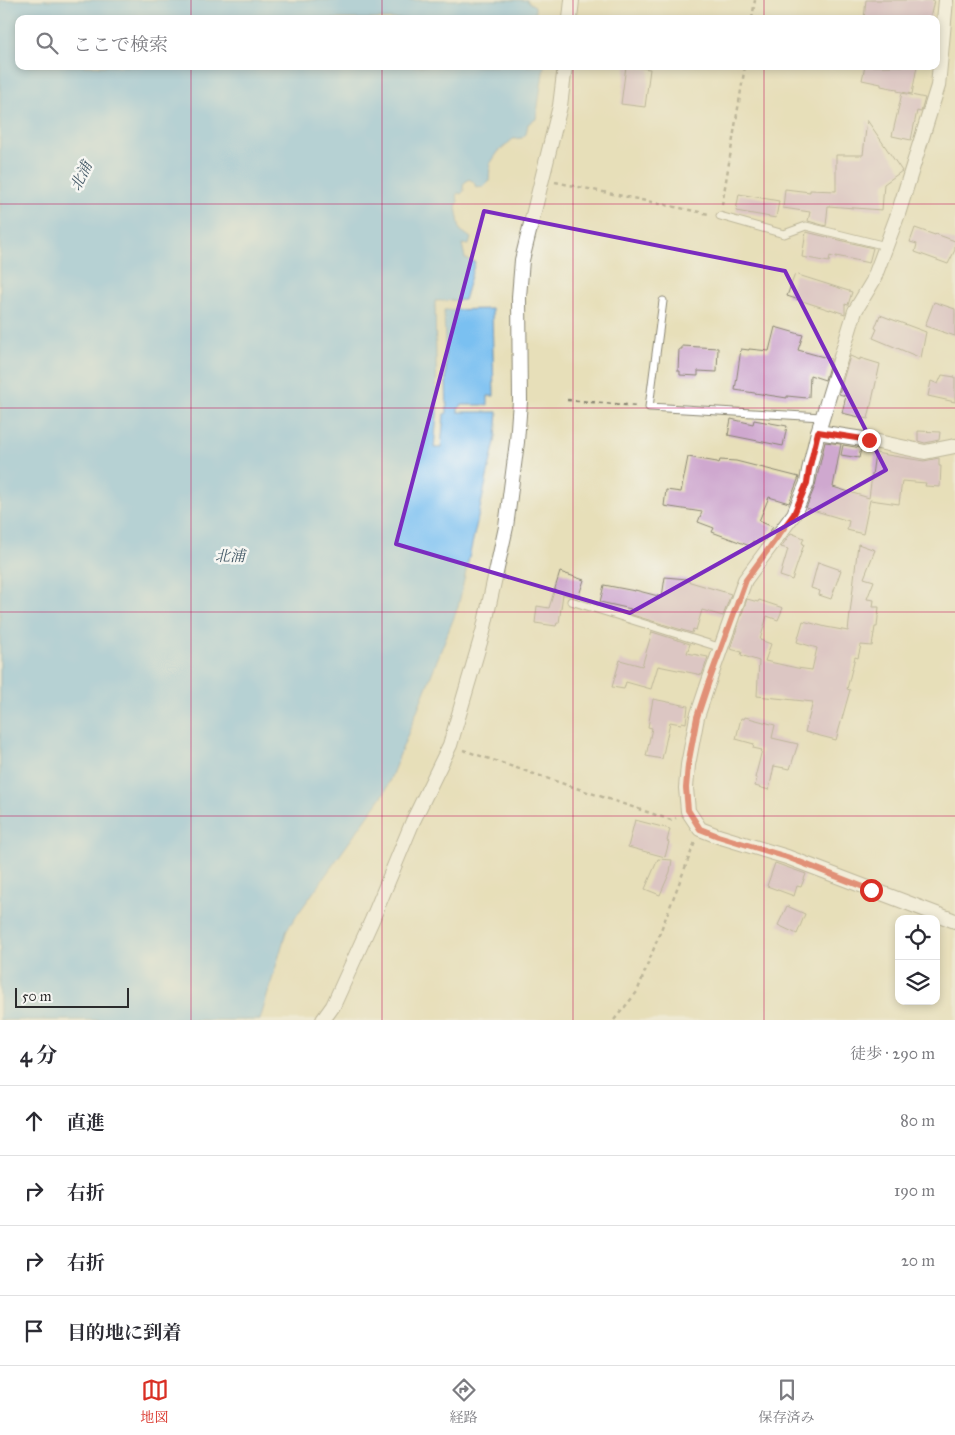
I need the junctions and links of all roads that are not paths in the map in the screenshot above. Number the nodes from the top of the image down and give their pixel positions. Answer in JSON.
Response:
{"nodes":[{"id":1,"x":572,"y":0,"type":"edge"},
{"id":2,"x":946,"y":0,"type":"edge"},
{"id":3,"x":570,"y":15,"type":"edge"},
{"id":4,"x":940,"y":64,"type":"edge"},
{"id":5,"x":564,"y":70,"type":"edge"},
{"id":6,"x":939,"y":70,"type":"edge"},
{"id":7,"x":720,"y":216,"type":"road end"},
{"id":8,"x":886,"y":246,"type":"junction"},
{"id":9,"x":663,"y":301,"type":"dead end"},
{"id":10,"x":822,"y":417,"type":"junction"},
{"id":11,"x":818,"y":432,"type":"junction"},
{"id":12,"x":955,"y":446,"type":"edge"},
{"id":13,"x":571,"y":601,"type":"dead end"},
{"id":14,"x":722,"y":648,"type":"junction"},
{"id":15,"x":955,"y":921,"type":"edge"},
{"id":16,"x":322,"y":1020,"type":"edge"}],
"edges":[{"from":1,"to":3,"type":"street"},
{"from":2,"to":4,"type":"street"},
{"from":5,"to":16,"type":"street"},
{"from":6,"to":8,"type":"street"},
{"from":7,"to":8,"type":"lane"},
{"from":8,"to":10,"type":"street"},
{"from":9,"to":10,"type":"lane"},
{"from":10,"to":11,"type":"street"},
{"from":11,"to":12,"type":"street"},
{"from":11,"to":14,"type":"street"},
{"from":13,"to":14,"type":"lane"},
{"from":14,"to":15,"type":"street"}]}
